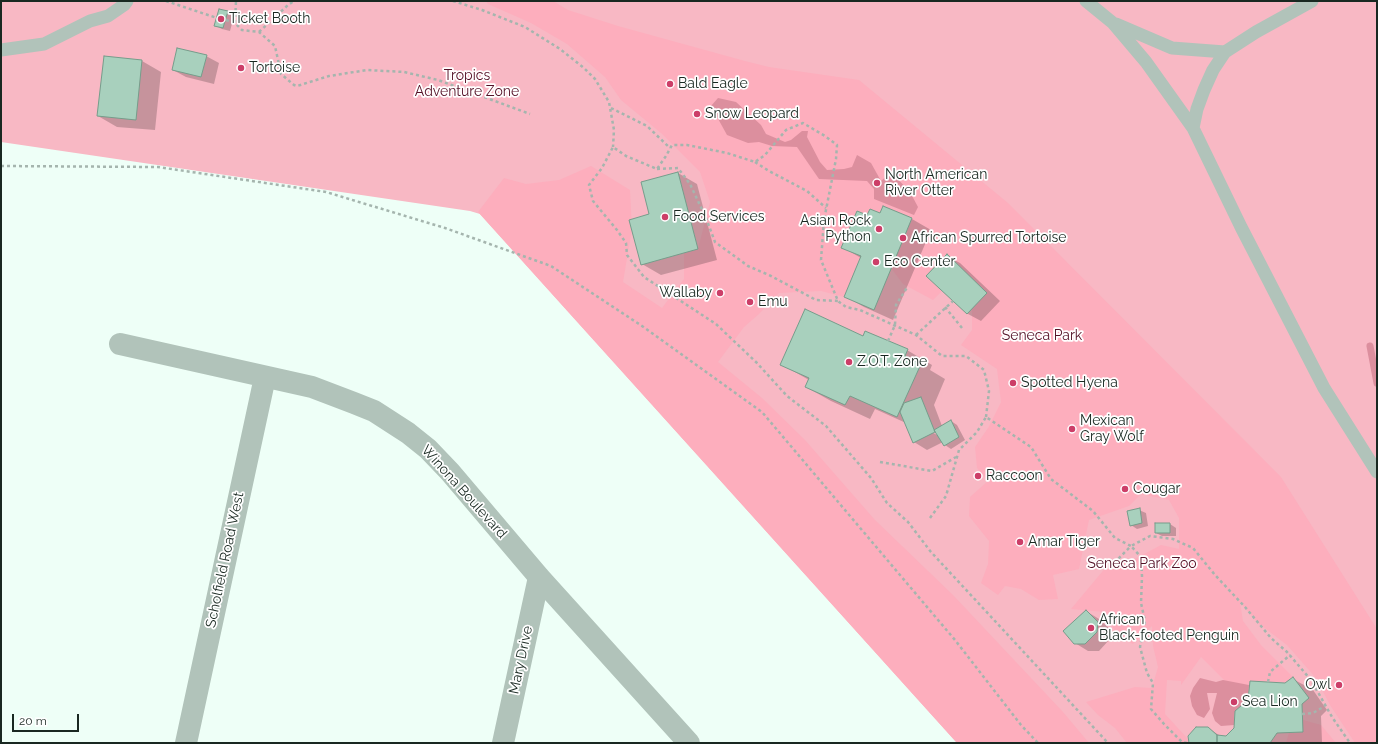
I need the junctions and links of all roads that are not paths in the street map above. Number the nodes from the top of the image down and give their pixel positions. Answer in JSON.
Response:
{"nodes":[{"id":1,"x":127,"y":1,"type":"edge"},
{"id":2,"x":1086,"y":1,"type":"edge"},
{"id":3,"x":1312,"y":1,"type":"edge"},
{"id":4,"x":1113,"y":23,"type":"junction"},
{"id":5,"x":1,"y":50,"type":"edge"},
{"id":6,"x":1225,"y":52,"type":"junction"},
{"id":7,"x":1193,"y":128,"type":"junction"},
{"id":8,"x":120,"y":344,"type":"dead end"},
{"id":9,"x":265,"y":377,"type":"junction"},
{"id":10,"x":1377,"y":472,"type":"edge"},
{"id":11,"x":539,"y":577,"type":"junction"},
{"id":12,"x":186,"y":743,"type":"edge"},
{"id":13,"x":503,"y":743,"type":"edge"},
{"id":14,"x":689,"y":743,"type":"edge"}],
"edges":[{"from":1,"to":5,"type":"lane"},
{"from":2,"to":4,"type":"lane"},
{"from":3,"to":6,"type":"lane"},
{"from":4,"to":6,"type":"lane"},
{"from":4,"to":7,"type":"lane"},
{"from":6,"to":7,"type":"lane"},
{"from":7,"to":10,"type":"lane"},
{"from":8,"to":9,"type":"street","name":"Winona Boulevard"},
{"from":9,"to":11,"type":"street","name":"Winona Boulevard"},
{"from":9,"to":12,"type":"street","name":"Scholfield Road West"},
{"from":11,"to":13,"type":"street","name":"Mary Drive"},
{"from":11,"to":14,"type":"street","name":"Winona Boulevard"}]}
